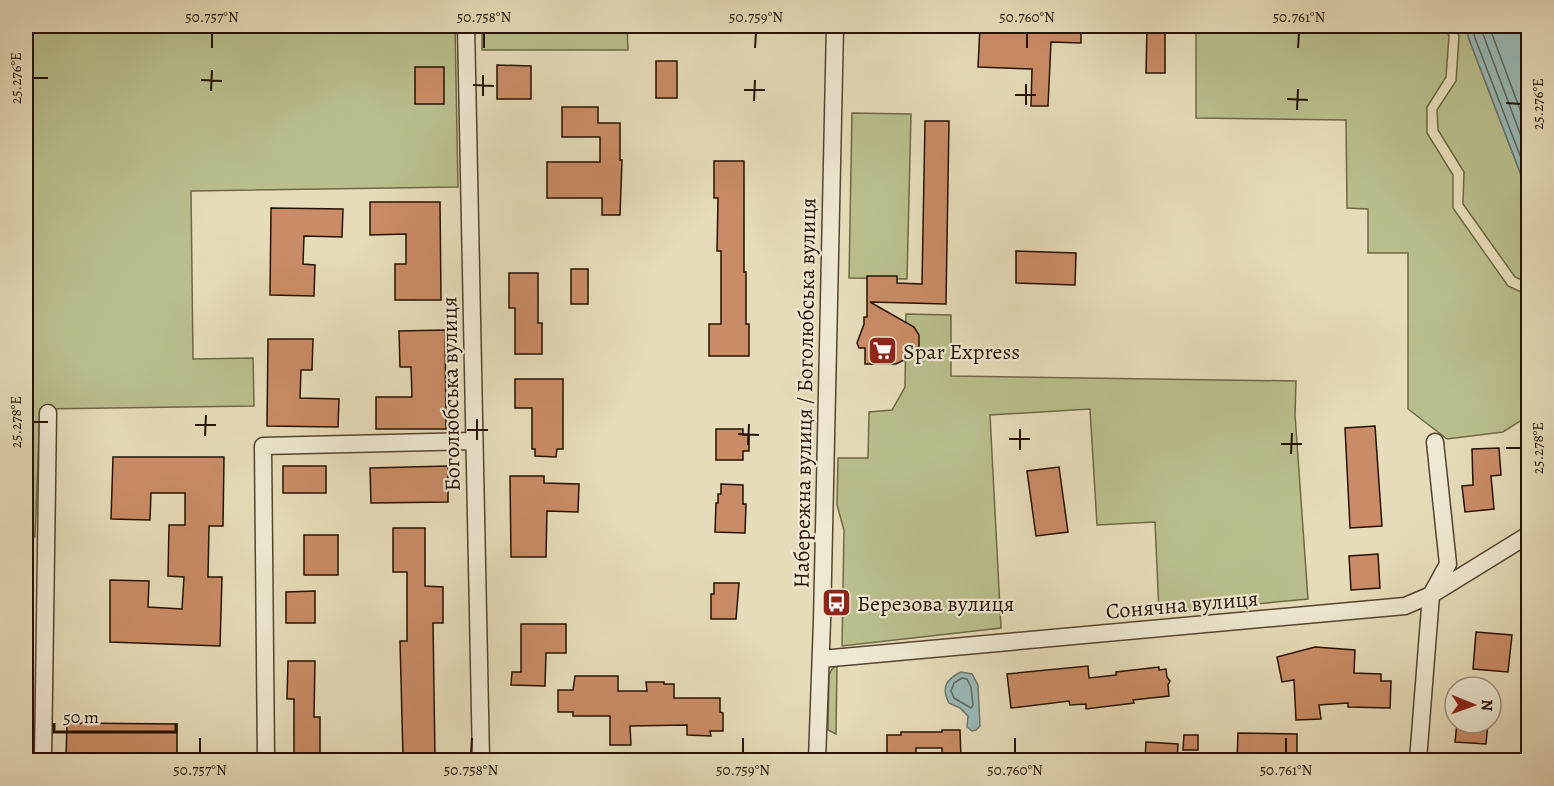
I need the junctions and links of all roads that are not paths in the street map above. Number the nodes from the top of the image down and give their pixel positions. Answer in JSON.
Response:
{"nodes":[{"id":1,"x":466,"y":26,"type":"edge"},
{"id":2,"x":835,"y":26,"type":"edge"},
{"id":3,"x":48,"y":413,"type":"dead end"},
{"id":4,"x":474,"y":441,"type":"junction"},
{"id":5,"x":1435,"y":442,"type":"dead end"},
{"id":6,"x":1528,"y":535,"type":"edge"},
{"id":7,"x":1431,"y":595,"type":"junction"},
{"id":8,"x":821,"y":659,"type":"junction"},
{"id":9,"x":43,"y":760,"type":"edge"},
{"id":10,"x":266,"y":760,"type":"edge"},
{"id":11,"x":481,"y":760,"type":"edge"},
{"id":12,"x":817,"y":760,"type":"edge"},
{"id":13,"x":1418,"y":760,"type":"edge"}],
"edges":[{"from":1,"to":4,"type":"street","name":"Боголюбська вулиця"},
{"from":2,"to":8,"type":"street","name":"Набережна вулиця / Боголюбська вулиця"},
{"from":3,"to":9,"type":"street"},
{"from":4,"to":10,"type":"street"},
{"from":4,"to":11,"type":"street","name":"Боголюбська вулиця"},
{"from":5,"to":7,"type":"street"},
{"from":6,"to":7,"type":"street","name":"Сонячна вулиця"},
{"from":7,"to":8,"type":"street","name":"Сонячна вулиця"},
{"from":7,"to":13,"type":"street"},
{"from":8,"to":12,"type":"street","name":"Набережна вулиця / Боголюбська вулиця"}]}
